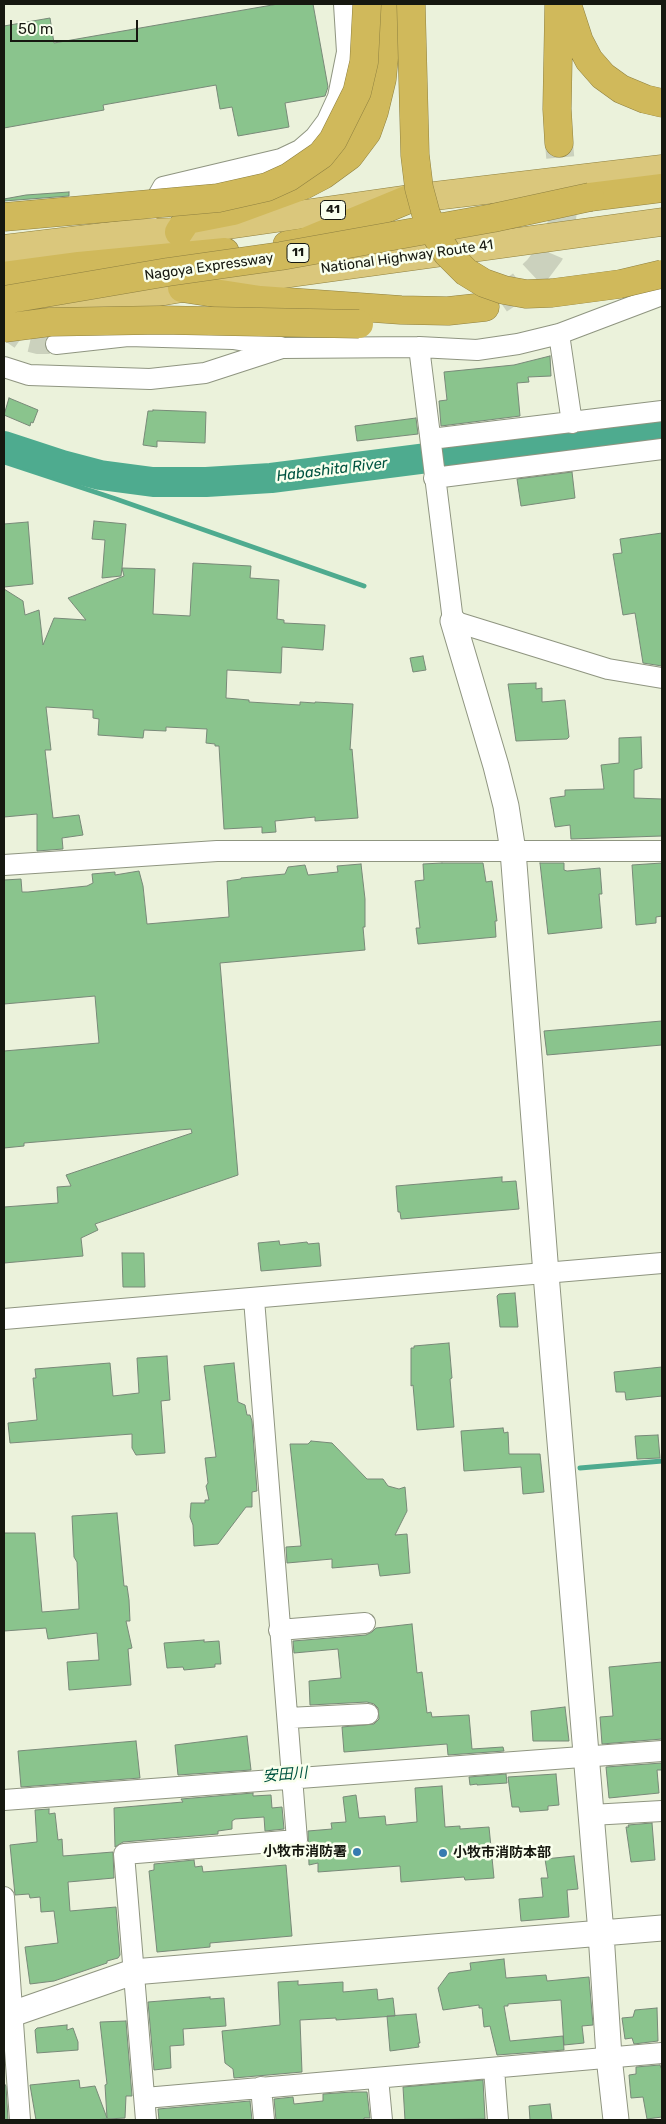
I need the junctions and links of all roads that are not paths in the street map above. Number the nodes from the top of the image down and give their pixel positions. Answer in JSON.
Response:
{"nodes":[{"id":1,"x":344,"y":4,"type":"edge"},
{"id":2,"x":367,"y":4,"type":"edge"},
{"id":3,"x":389,"y":4,"type":"edge"},
{"id":4,"x":411,"y":4,"type":"edge"},
{"id":5,"x":560,"y":4,"type":"edge"},
{"id":6,"x":566,"y":4,"type":"edge"},
{"id":7,"x":662,"y":103,"type":"edge"},
{"id":8,"x":559,"y":143,"type":"tunnel mouth"},
{"id":9,"x":662,"y":169,"type":"edge"},
{"id":10,"x":662,"y":188,"type":"edge"},
{"id":11,"x":409,"y":199,"type":"junction"},
{"id":12,"x":4,"y":218,"type":"edge"},
{"id":13,"x":662,"y":222,"type":"edge"},
{"id":14,"x":179,"y":232,"type":"junction"},
{"id":15,"x":137,"y":233,"type":"junction"},
{"id":16,"x":4,"y":249,"type":"edge"},
{"id":17,"x":662,"y":274,"type":"edge"},
{"id":18,"x":4,"y":276,"type":"edge"},
{"id":19,"x":182,"y":288,"type":"junction"},
{"id":20,"x":662,"y":295,"type":"edge"},
{"id":21,"x":4,"y":300,"type":"edge"},
{"id":22,"x":4,"y":319,"type":"edge"},
{"id":23,"x":4,"y":328,"type":"edge"},
{"id":24,"x":559,"y":334,"type":"junction"},
{"id":25,"x":56,"y":344,"type":"tunnel mouth"},
{"id":26,"x":419,"y":347,"type":"junction"},
{"id":27,"x":282,"y":348,"type":"junction"},
{"id":28,"x":4,"y":367,"type":"edge"},
{"id":29,"x":662,"y":411,"type":"edge"},
{"id":30,"x":572,"y":423,"type":"junction"},
{"id":31,"x":431,"y":439,"type":"junction"},
{"id":32,"x":662,"y":449,"type":"edge"},
{"id":33,"x":434,"y":478,"type":"junction"},
{"id":34,"x":452,"y":621,"type":"junction"},
{"id":35,"x":662,"y":678,"type":"edge"},
{"id":36,"x":662,"y":851,"type":"edge"},
{"id":37,"x":513,"y":852,"type":"junction"},
{"id":38,"x":4,"y":865,"type":"edge"},
{"id":39,"x":662,"y":1263,"type":"edge"},
{"id":40,"x":546,"y":1274,"type":"junction"},
{"id":41,"x":254,"y":1299,"type":"junction"},
{"id":42,"x":4,"y":1320,"type":"edge"},
{"id":43,"x":365,"y":1623,"type":"dead end"},
{"id":44,"x":279,"y":1630,"type":"junction"},
{"id":45,"x":368,"y":1714,"type":"dead end"},
{"id":46,"x":288,"y":1718,"type":"junction"},
{"id":47,"x":662,"y":1751,"type":"edge"},
{"id":48,"x":586,"y":1758,"type":"junction"},
{"id":49,"x":293,"y":1786,"type":"junction"},
{"id":50,"x":4,"y":1800,"type":"edge"},
{"id":51,"x":662,"y":1811,"type":"edge"},
{"id":52,"x":591,"y":1815,"type":"junction"},
{"id":53,"x":4,"y":1897,"type":"edge"},
{"id":54,"x":662,"y":1928,"type":"edge"},
{"id":55,"x":601,"y":1933,"type":"junction"},
{"id":56,"x":133,"y":1972,"type":"junction"},
{"id":57,"x":8,"y":2017,"type":"edge"},
{"id":58,"x":662,"y":2053,"type":"edge"},
{"id":59,"x":610,"y":2057,"type":"junction"},
{"id":60,"x":494,"y":2069,"type":"junction"},
{"id":61,"x":378,"y":2078,"type":"junction"},
{"id":62,"x":261,"y":2087,"type":"junction"},
{"id":63,"x":145,"y":2098,"type":"junction"},
{"id":64,"x":20,"y":2120,"type":"edge"},
{"id":65,"x":146,"y":2120,"type":"edge"},
{"id":66,"x":264,"y":2120,"type":"edge"},
{"id":67,"x":382,"y":2120,"type":"edge"},
{"id":68,"x":498,"y":2120,"type":"edge"},
{"id":69,"x":616,"y":2120,"type":"edge"}],
"edges":[{"from":1,"to":15,"type":"street"},
{"from":2,"to":12,"type":"highway","bridge":true},
{"from":3,"to":14,"type":"highway"},
{"from":4,"to":17,"type":"highway","bridge":true},
{"from":5,"to":8,"type":"highway"},
{"from":6,"to":7,"type":"highway"},
{"from":9,"to":11,"type":"highway","number":"41"},
{"from":10,"to":21,"type":"highway","name":"Nagoya Expressway","number":"11","bridge":true},
{"from":11,"to":14,"type":"highway","number":"41"},
{"from":11,"to":18,"type":"highway"},
{"from":13,"to":19,"type":"highway","name":"National Highway Route 41"},
{"from":14,"to":15,"type":"highway","number":"41"},
{"from":15,"to":16,"type":"highway","number":"41"},
{"from":19,"to":22,"type":"highway","name":"National Highway Route 41"},
{"from":19,"to":23,"type":"highway","bridge":true},
{"from":20,"to":24,"type":"street"},
{"from":24,"to":26,"type":"street"},
{"from":24,"to":30,"type":"street"},
{"from":25,"to":27,"type":"street"},
{"from":26,"to":27,"type":"street"},
{"from":26,"to":31,"type":"street"},
{"from":27,"to":28,"type":"street"},
{"from":29,"to":30,"type":"street"},
{"from":30,"to":31,"type":"street"},
{"from":31,"to":33,"type":"street"},
{"from":32,"to":33,"type":"street"},
{"from":33,"to":34,"type":"street"},
{"from":34,"to":35,"type":"street"},
{"from":34,"to":37,"type":"street"},
{"from":36,"to":37,"type":"street"},
{"from":37,"to":38,"type":"street"},
{"from":37,"to":40,"type":"street"},
{"from":39,"to":40,"type":"street"},
{"from":40,"to":41,"type":"street"},
{"from":40,"to":48,"type":"street"},
{"from":41,"to":42,"type":"street"},
{"from":41,"to":44,"type":"street"},
{"from":43,"to":44,"type":"street"},
{"from":44,"to":46,"type":"street"},
{"from":45,"to":46,"type":"street"},
{"from":46,"to":49,"type":"street"},
{"from":47,"to":48,"type":"street"},
{"from":48,"to":49,"type":"street"},
{"from":48,"to":52,"type":"street"},
{"from":49,"to":50,"type":"street"},
{"from":49,"to":56,"type":"street"},
{"from":51,"to":52,"type":"street"},
{"from":52,"to":55,"type":"street"},
{"from":53,"to":57,"type":"street"},
{"from":54,"to":55,"type":"street"},
{"from":55,"to":56,"type":"street"},
{"from":55,"to":59,"type":"street"},
{"from":56,"to":57,"type":"street"},
{"from":56,"to":63,"type":"street"},
{"from":57,"to":64,"type":"street"},
{"from":58,"to":59,"type":"street"},
{"from":59,"to":60,"type":"street"},
{"from":59,"to":69,"type":"street"},
{"from":60,"to":61,"type":"street"},
{"from":60,"to":68,"type":"street"},
{"from":61,"to":62,"type":"street"},
{"from":61,"to":67,"type":"street"},
{"from":62,"to":63,"type":"street"},
{"from":62,"to":66,"type":"street"},
{"from":63,"to":65,"type":"street"}]}
